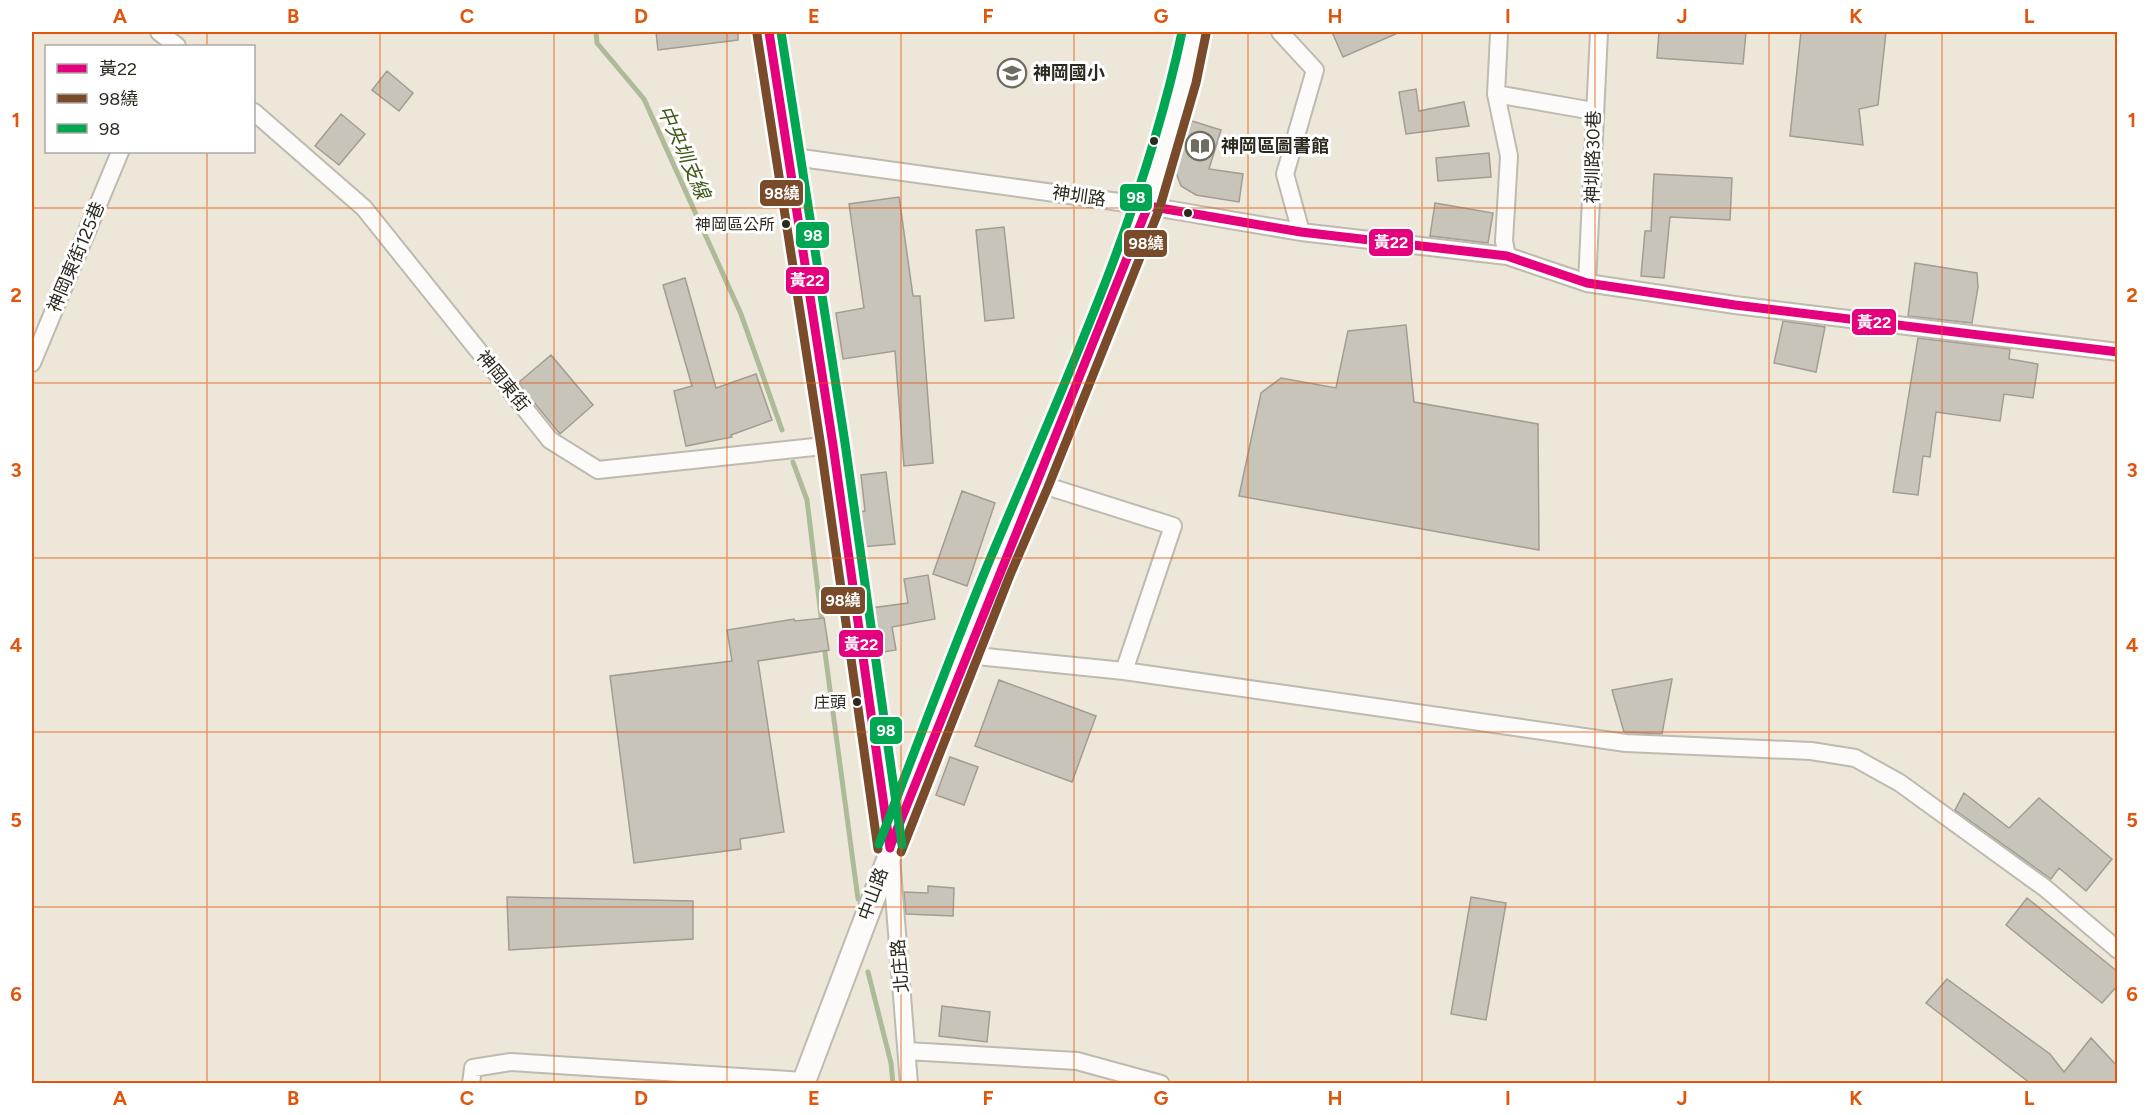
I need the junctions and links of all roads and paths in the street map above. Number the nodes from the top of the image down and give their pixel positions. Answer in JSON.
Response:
{"nodes":[{"id":1,"x":769,"y":32,"type":"edge"},
{"id":2,"x":1194,"y":32,"type":"edge"},
{"id":3,"x":1280,"y":32,"type":"edge"},
{"id":4,"x":1599,"y":32,"type":"edge"},
{"id":5,"x":1499,"y":34,"type":"dead end"},
{"id":6,"x":1496,"y":94,"type":"junction"},
{"id":7,"x":1593,"y":111,"type":"junction"},
{"id":8,"x":255,"y":113,"type":"edge"},
{"id":9,"x":120,"y":153,"type":"edge"},
{"id":10,"x":787,"y":156,"type":"junction"},
{"id":11,"x":1148,"y":206,"type":"junction"},
{"id":12,"x":1301,"y":232,"type":"junction"},
{"id":13,"x":1507,"y":256,"type":"junction"},
{"id":14,"x":1587,"y":283,"type":"junction"},
{"id":15,"x":2118,"y":351,"type":"edge"},
{"id":16,"x":32,"y":363,"type":"edge"},
{"id":17,"x":833,"y":445,"type":"junction"},
{"id":18,"x":1037,"y":483,"type":"junction"},
{"id":19,"x":967,"y":655,"type":"junction"},
{"id":20,"x":1124,"y":671,"type":"junction"},
{"id":21,"x":890,"y":849,"type":"junction"},
{"id":22,"x":2118,"y":950,"type":"edge"},
{"id":23,"x":907,"y":1051,"type":"junction"},
{"id":24,"x":804,"y":1082,"type":"edge"},
{"id":25,"x":471,"y":1083,"type":"edge"},
{"id":26,"x":909,"y":1083,"type":"edge"},
{"id":27,"x":1161,"y":1083,"type":"edge"}],
"edges":[{"from":1,"to":10,"type":"street"},
{"from":2,"to":11,"type":"street","name":"中山路"},
{"from":3,"to":12,"type":"street"},
{"from":4,"to":7,"type":"street","name":"神圳路30巷"},
{"from":5,"to":6,"type":"street"},
{"from":6,"to":7,"type":"street"},
{"from":6,"to":13,"type":"street"},
{"from":7,"to":14,"type":"street","name":"神圳路30巷"},
{"from":8,"to":17,"type":"street","name":"神岡東街"},
{"from":9,"to":16,"type":"street","name":"神岡東街125巷"},
{"from":10,"to":11,"type":"street","name":"神圳路"},
{"from":10,"to":17,"type":"street"},
{"from":11,"to":12,"type":"street","name":"神圳路"},
{"from":11,"to":18,"type":"street","name":"中山路"},
{"from":12,"to":13,"type":"street","name":"神圳路"},
{"from":13,"to":14,"type":"street","name":"神圳路"},
{"from":14,"to":15,"type":"street","name":"神圳路"},
{"from":17,"to":21,"type":"street"},
{"from":18,"to":19,"type":"street","name":"中山路"},
{"from":18,"to":20,"type":"street"},
{"from":19,"to":20,"type":"street"},
{"from":19,"to":21,"type":"street","name":"中山路"},
{"from":20,"to":22,"type":"street"},
{"from":21,"to":23,"type":"street","name":"北庄路"},
{"from":21,"to":24,"type":"street","name":"中山路"},
{"from":23,"to":26,"type":"street","name":"北庄路"},
{"from":23,"to":27,"type":"street"},
{"from":24,"to":25,"type":"street"}]}
